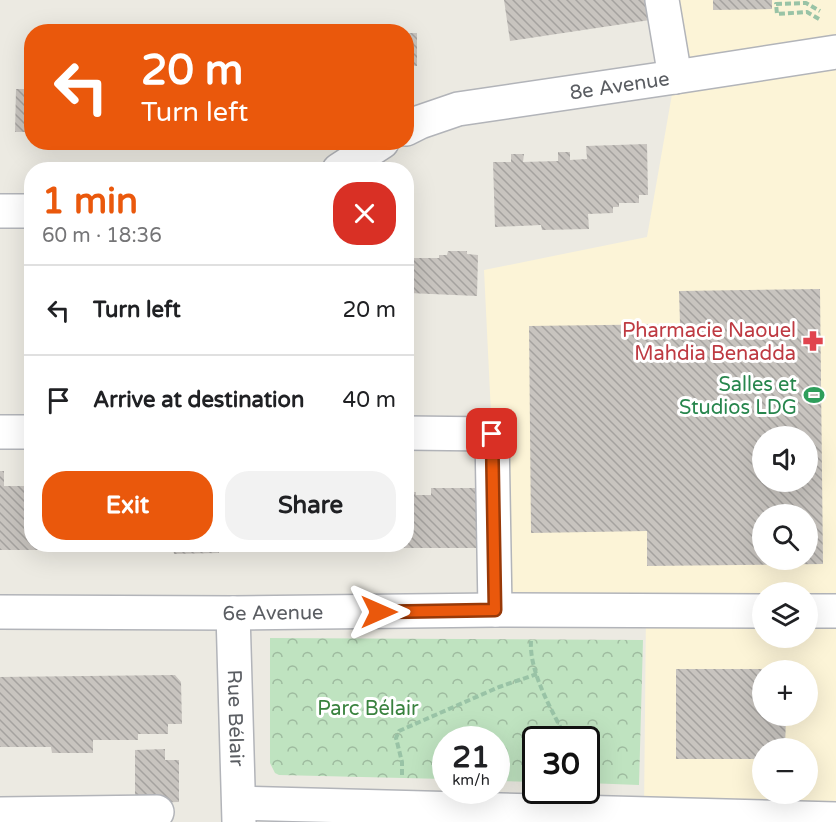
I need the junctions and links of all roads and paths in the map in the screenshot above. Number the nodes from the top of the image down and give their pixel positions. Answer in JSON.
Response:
{"nodes":[{"id":1,"x":662,"y":0,"type":"edge"},
{"id":2,"x":806,"y":2,"type":"edge"},
{"id":3,"x":820,"y":11,"type":"dead end"},
{"id":4,"x":819,"y":19,"type":"dead end"},
{"id":5,"x":836,"y":52,"type":"edge"},
{"id":6,"x":675,"y":77,"type":"junction"},
{"id":7,"x":414,"y":125,"type":"edge"},
{"id":8,"x":370,"y":150,"type":"edge"},
{"id":9,"x":351,"y":162,"type":"edge"},
{"id":10,"x":0,"y":211,"type":"edge"},
{"id":11,"x":24,"y":211,"type":"edge"},
{"id":12,"x":0,"y":432,"type":"edge"},
{"id":13,"x":24,"y":432,"type":"edge"},
{"id":14,"x":414,"y":433,"type":"edge"},
{"id":15,"x":495,"y":610,"type":"junction"},
{"id":16,"x":752,"y":611,"type":"edge"},
{"id":17,"x":818,"y":611,"type":"edge"},
{"id":18,"x":836,"y":611,"type":"edge"},
{"id":19,"x":0,"y":612,"type":"edge"},
{"id":20,"x":233,"y":613,"type":"junction"},
{"id":21,"x":531,"y":635,"type":"dead end"},
{"id":22,"x":537,"y":674,"type":"junction"},
{"id":23,"x":561,"y":726,"type":"edge"},
{"id":24,"x":402,"y":782,"type":"dead end"},
{"id":25,"x":157,"y":812,"type":"dead end"},
{"id":26,"x":239,"y":812,"type":"edge"},
{"id":27,"x":0,"y":814,"type":"edge"},
{"id":28,"x":836,"y":819,"type":"edge"}],
"edges":[{"from":1,"to":6,"type":"street"},
{"from":2,"to":3,"type":"path"},
{"from":2,"to":4,"type":"path"},
{"from":5,"to":6,"type":"street","name":"8e Avenue"},
{"from":6,"to":7,"type":"street","name":"8e Avenue"},
{"from":8,"to":9,"type":"street"},
{"from":10,"to":11,"type":"street"},
{"from":12,"to":13,"type":"street"},
{"from":14,"to":15,"type":"street"},
{"from":15,"to":16,"type":"street","name":"6e Avenue"},
{"from":15,"to":20,"type":"street","name":"6e Avenue"},
{"from":17,"to":18,"type":"street"},
{"from":19,"to":20,"type":"street","name":"6e Avenue"},
{"from":20,"to":26,"type":"street","name":"Rue Bélair"},
{"from":21,"to":22,"type":"path"},
{"from":22,"to":23,"type":"path"},
{"from":22,"to":24,"type":"path"},
{"from":25,"to":27,"type":"street"},
{"from":26,"to":28,"type":"street"}]}
